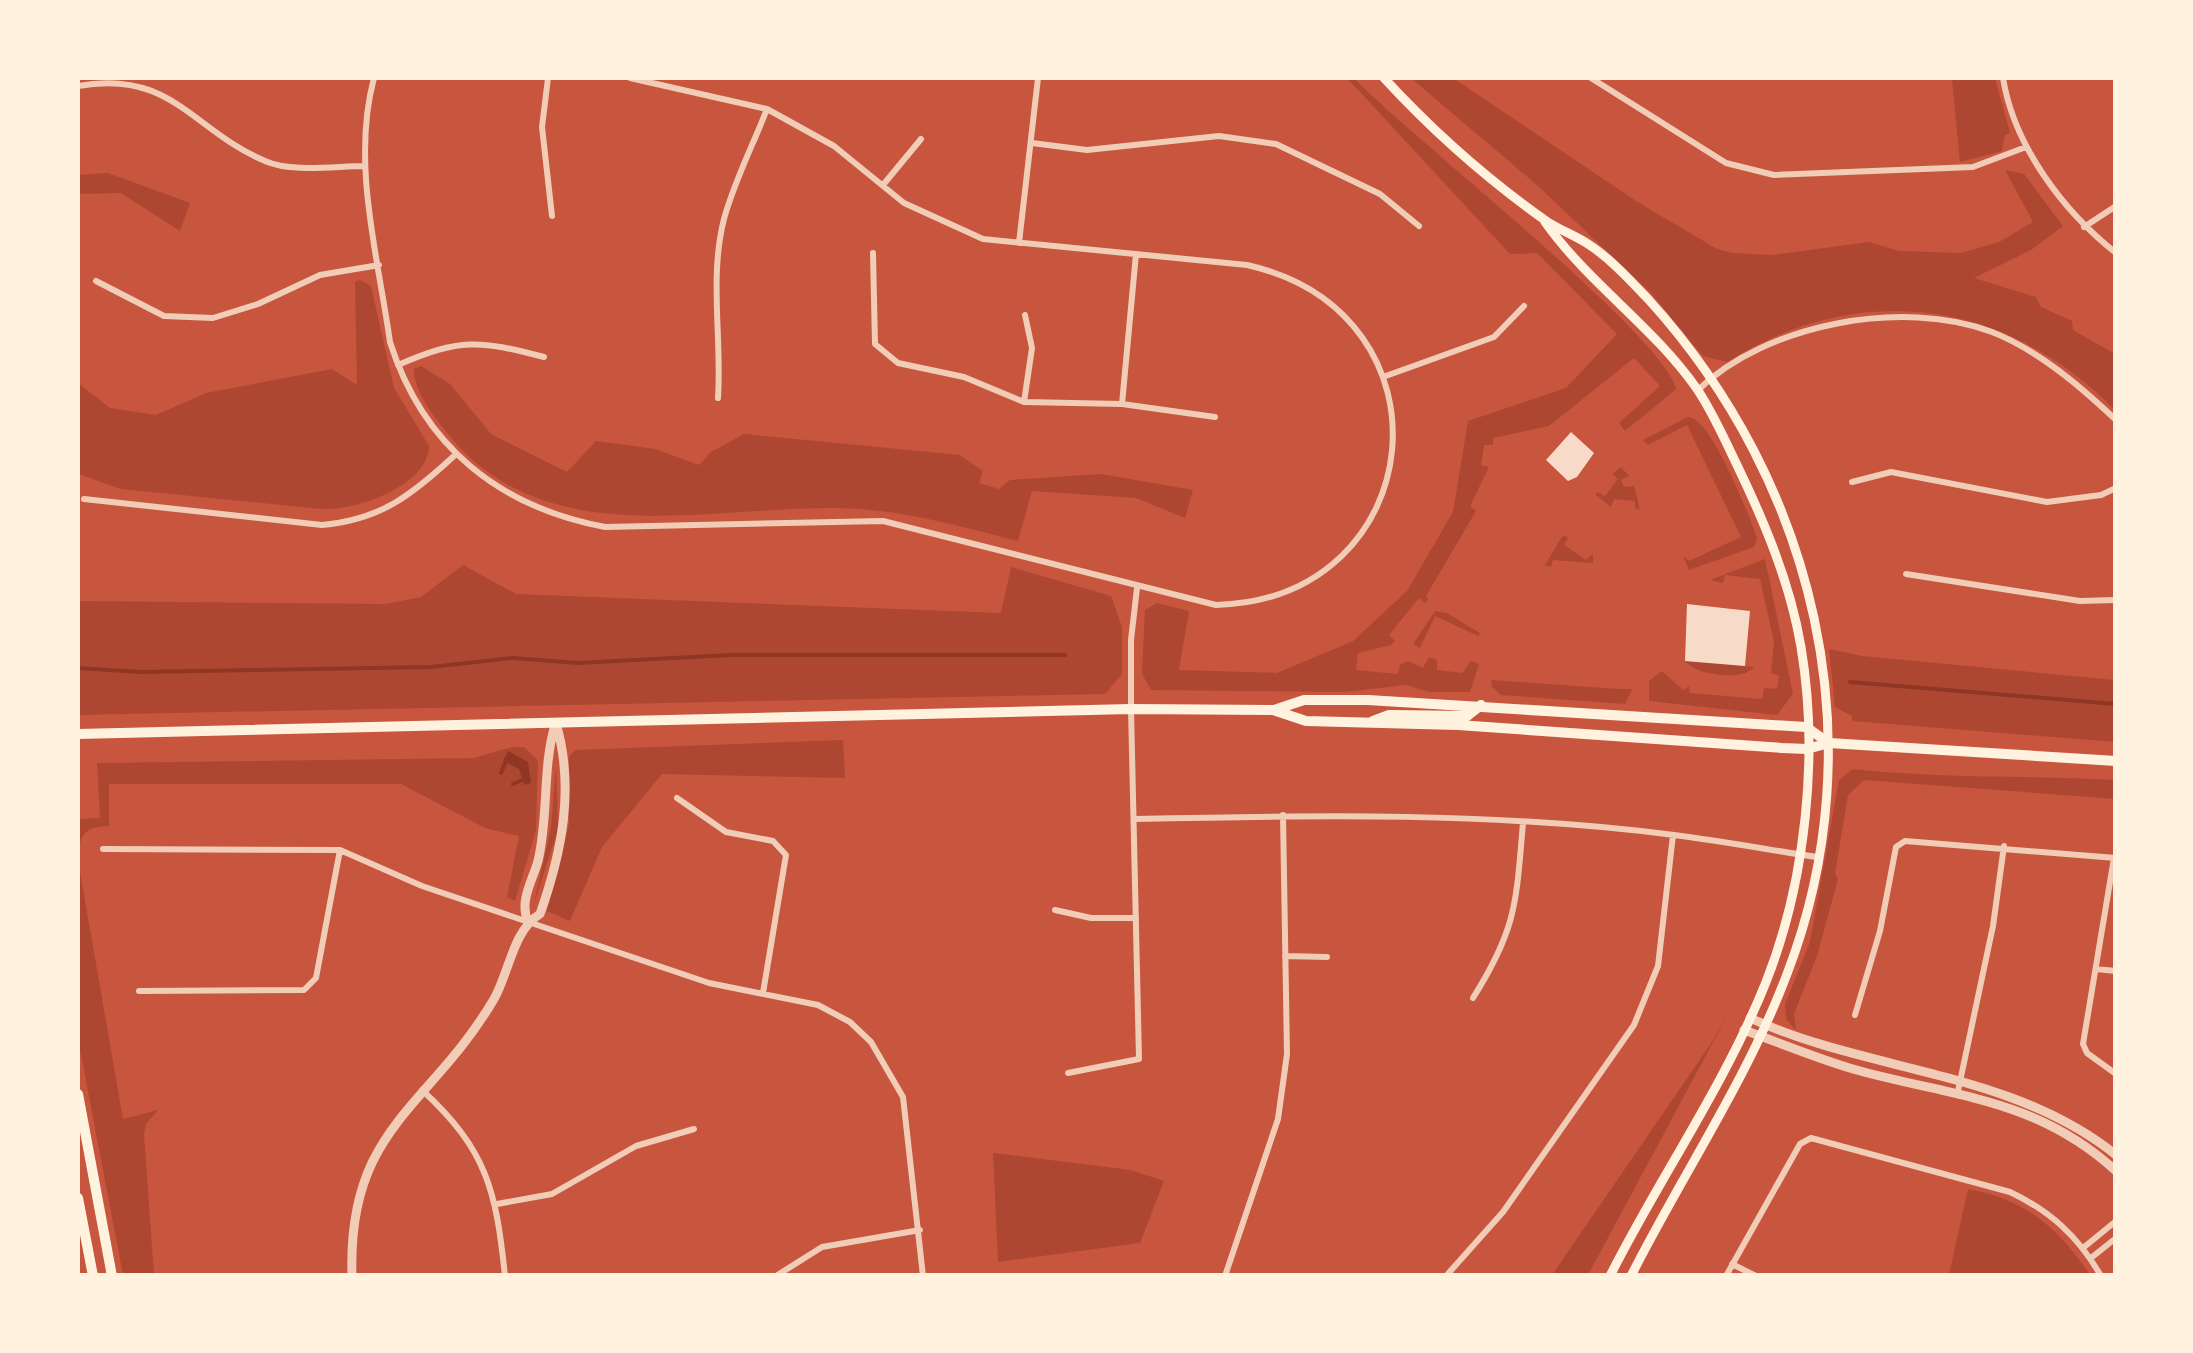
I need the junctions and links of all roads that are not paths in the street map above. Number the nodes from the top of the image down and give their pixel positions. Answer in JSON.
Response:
{"nodes":[{"id":1,"x":374,"y":78,"type":"edge"},
{"id":2,"x":548,"y":78,"type":"edge"},
{"id":3,"x":630,"y":78,"type":"edge"},
{"id":4,"x":1038,"y":78,"type":"edge"},
{"id":5,"x":1384,"y":78,"type":"edge"},
{"id":6,"x":1591,"y":78,"type":"edge"},
{"id":7,"x":2004,"y":78,"type":"edge"},
{"id":8,"x":668,"y":81,"type":"edge"},
{"id":9,"x":78,"y":86,"type":"edge"},
{"id":10,"x":767,"y":109,"type":"junction"},
{"id":11,"x":921,"y":139,"type":"dead end"},
{"id":12,"x":1032,"y":143,"type":"junction"},
{"id":13,"x":2026,"y":146,"type":"junction"},
{"id":14,"x":365,"y":166,"type":"junction"},
{"id":15,"x":883,"y":185,"type":"junction"},
{"id":16,"x":2116,"y":206,"type":"edge"},
{"id":17,"x":552,"y":216,"type":"dead end"},
{"id":18,"x":1543,"y":220,"type":"junction"},
{"id":19,"x":1419,"y":226,"type":"dead end"},
{"id":20,"x":2084,"y":227,"type":"junction"},
{"id":21,"x":1019,"y":243,"type":"junction"},
{"id":22,"x":872,"y":253,"type":"dead end"},
{"id":23,"x":2116,"y":253,"type":"edge"},
{"id":24,"x":1136,"y":254,"type":"junction"},
{"id":25,"x":379,"y":266,"type":"junction"},
{"id":26,"x":96,"y":280,"type":"dead end"},
{"id":27,"x":1524,"y":306,"type":"dead end"},
{"id":28,"x":1024,"y":315,"type":"dead end"},
{"id":29,"x":544,"y":356,"type":"dead end"},
{"id":30,"x":398,"y":366,"type":"junction"},
{"id":31,"x":1383,"y":377,"type":"junction"},
{"id":32,"x":1711,"y":377,"type":"junction"},
{"id":33,"x":1698,"y":390,"type":"junction"},
{"id":34,"x":718,"y":398,"type":"dead end"},
{"id":35,"x":1024,"y":402,"type":"junction"},
{"id":36,"x":1122,"y":404,"type":"junction"},
{"id":37,"x":1215,"y":417,"type":"dead end"},
{"id":38,"x":2116,"y":420,"type":"edge"},
{"id":39,"x":455,"y":455,"type":"junction"},
{"id":40,"x":1852,"y":482,"type":"dead end"},
{"id":41,"x":2116,"y":488,"type":"edge"},
{"id":42,"x":84,"y":499,"type":"dead end"},
{"id":43,"x":1906,"y":574,"type":"dead end"},
{"id":44,"x":1138,"y":588,"type":"junction"},
{"id":45,"x":2116,"y":600,"type":"edge"},
{"id":46,"x":1481,"y":704,"type":"junction"},
{"id":47,"x":1131,"y":709,"type":"junction"},
{"id":48,"x":1273,"y":710,"type":"junction"},
{"id":49,"x":556,"y":723,"type":"junction"},
{"id":50,"x":1367,"y":723,"type":"junction"},
{"id":51,"x":1806,"y":728,"type":"junction"},
{"id":52,"x":78,"y":734,"type":"edge"},
{"id":53,"x":1829,"y":742,"type":"junction"},
{"id":54,"x":1806,"y":749,"type":"junction"},
{"id":55,"x":2116,"y":761,"type":"edge"},
{"id":56,"x":678,"y":798,"type":"dead end"},
{"id":57,"x":1283,"y":815,"type":"junction"},
{"id":58,"x":1135,"y":818,"type":"junction"},
{"id":59,"x":1523,"y":823,"type":"junction"},
{"id":60,"x":1672,"y":835,"type":"junction"},
{"id":61,"x":2004,"y":846,"type":"junction"},
{"id":62,"x":103,"y":849,"type":"dead end"},
{"id":63,"x":340,"y":850,"type":"junction"},
{"id":64,"x":1799,"y":854,"type":"junction"},
{"id":65,"x":1817,"y":858,"type":"junction"},
{"id":66,"x":2115,"y":858,"type":"edge"},
{"id":67,"x":1054,"y":910,"type":"dead end"},
{"id":68,"x":1136,"y":918,"type":"junction"},
{"id":69,"x":528,"y":922,"type":"junction"},
{"id":70,"x":1285,"y":956,"type":"junction"},
{"id":71,"x":1327,"y":957,"type":"dead end"},
{"id":72,"x":2096,"y":968,"type":"junction"},
{"id":73,"x":2116,"y":971,"type":"edge"},
{"id":74,"x":138,"y":992,"type":"dead end"},
{"id":75,"x":762,"y":993,"type":"junction"},
{"id":76,"x":1474,"y":998,"type":"dead end"},
{"id":77,"x":1855,"y":1015,"type":"dead end"},
{"id":78,"x":1750,"y":1018,"type":"junction"},
{"id":79,"x":1766,"y":1025,"type":"junction"},
{"id":80,"x":1744,"y":1030,"type":"junction"},
{"id":81,"x":1761,"y":1036,"type":"junction"},
{"id":82,"x":1068,"y":1073,"type":"dead end"},
{"id":83,"x":2116,"y":1074,"type":"edge"},
{"id":84,"x":1959,"y":1086,"type":"junction"},
{"id":85,"x":421,"y":1089,"type":"junction"},
{"id":86,"x":78,"y":1094,"type":"edge"},
{"id":87,"x":694,"y":1129,"type":"dead end"},
{"id":88,"x":2116,"y":1155,"type":"edge"},
{"id":89,"x":2116,"y":1171,"type":"edge"},
{"id":90,"x":78,"y":1198,"type":"edge"},
{"id":91,"x":497,"y":1204,"type":"junction"},
{"id":92,"x":2116,"y":1222,"type":"edge"},
{"id":93,"x":920,"y":1230,"type":"junction"},
{"id":94,"x":2116,"y":1238,"type":"edge"},
{"id":95,"x":2083,"y":1248,"type":"junction"},
{"id":96,"x":2090,"y":1258,"type":"junction"},
{"id":97,"x":1732,"y":1264,"type":"junction"},
{"id":98,"x":93,"y":1276,"type":"edge"},
{"id":99,"x":112,"y":1276,"type":"edge"},
{"id":100,"x":352,"y":1276,"type":"edge"},
{"id":101,"x":505,"y":1276,"type":"edge"},
{"id":102,"x":776,"y":1276,"type":"edge"},
{"id":103,"x":923,"y":1276,"type":"edge"},
{"id":104,"x":1225,"y":1276,"type":"edge"},
{"id":105,"x":1446,"y":1276,"type":"edge"},
{"id":106,"x":1610,"y":1276,"type":"edge"},
{"id":107,"x":1631,"y":1276,"type":"edge"},
{"id":108,"x":1726,"y":1276,"type":"edge"},
{"id":109,"x":1756,"y":1276,"type":"edge"},
{"id":110,"x":2101,"y":1276,"type":"edge"}],
"edges":[{"from":1,"to":14,"type":"street"},
{"from":2,"to":17,"type":"street"},
{"from":3,"to":8,"type":"street"},
{"from":4,"to":12,"type":"street"},
{"from":5,"to":18,"type":"main road"},
{"from":6,"to":13,"type":"street"},
{"from":7,"to":13,"type":"street"},
{"from":8,"to":10,"type":"street"},
{"from":9,"to":14,"type":"street"},
{"from":10,"to":15,"type":"street"},
{"from":10,"to":34,"type":"street"},
{"from":11,"to":15,"type":"street"},
{"from":12,"to":19,"type":"street"},
{"from":12,"to":21,"type":"street"},
{"from":13,"to":20,"type":"street"},
{"from":14,"to":25,"type":"street"},
{"from":15,"to":21,"type":"street"},
{"from":16,"to":20,"type":"street"},
{"from":18,"to":32,"type":"main road"},
{"from":18,"to":33,"type":"main road"},
{"from":20,"to":23,"type":"street"},
{"from":21,"to":24,"type":"street"},
{"from":22,"to":35,"type":"street"},
{"from":24,"to":31,"type":"street"},
{"from":24,"to":36,"type":"street"},
{"from":25,"to":26,"type":"street"},
{"from":25,"to":30,"type":"street"},
{"from":27,"to":31,"type":"street"},
{"from":28,"to":35,"type":"street"},
{"from":29,"to":30,"type":"street"},
{"from":30,"to":39,"type":"street"},
{"from":31,"to":44,"type":"street"},
{"from":32,"to":33,"type":"street"},
{"from":32,"to":38,"type":"street"},
{"from":32,"to":53,"type":"main road"},
{"from":33,"to":51,"type":"main road"},
{"from":35,"to":36,"type":"street"},
{"from":36,"to":37,"type":"street"},
{"from":39,"to":42,"type":"street"},
{"from":39,"to":44,"type":"street"},
{"from":40,"to":41,"type":"street"},
{"from":43,"to":45,"type":"street"},
{"from":44,"to":47,"type":"street"},
{"from":46,"to":48,"type":"main road"},
{"from":46,"to":50,"type":"main road"},
{"from":46,"to":51,"type":"main road"},
{"from":47,"to":48,"type":"main road"},
{"from":47,"to":49,"type":"main road"},
{"from":47,"to":58,"type":"street"},
{"from":48,"to":50,"type":"main road"},
{"from":49,"to":52,"type":"main road"},
{"from":49,"to":69,"type":"street"},
{"from":49,"to":69,"type":"street"},
{"from":50,"to":54,"type":"main road"},
{"from":51,"to":53,"type":"main road"},
{"from":51,"to":54,"type":"main road"},
{"from":53,"to":54,"type":"main road"},
{"from":53,"to":55,"type":"main road"},
{"from":53,"to":65,"type":"main road"},
{"from":54,"to":64,"type":"main road"},
{"from":56,"to":75,"type":"street"},
{"from":57,"to":58,"type":"street"},
{"from":57,"to":59,"type":"street"},
{"from":57,"to":70,"type":"street"},
{"from":58,"to":68,"type":"street"},
{"from":59,"to":60,"type":"street"},
{"from":59,"to":76,"type":"street"},
{"from":60,"to":64,"type":"street"},
{"from":60,"to":105,"type":"street"},
{"from":61,"to":66,"type":"street"},
{"from":61,"to":77,"type":"street"},
{"from":61,"to":84,"type":"street"},
{"from":62,"to":63,"type":"street"},
{"from":63,"to":69,"type":"street"},
{"from":63,"to":74,"type":"street"},
{"from":64,"to":65,"type":"street"},
{"from":64,"to":78,"type":"main road"},
{"from":65,"to":79,"type":"main road"},
{"from":66,"to":72,"type":"street"},
{"from":67,"to":68,"type":"street"},
{"from":68,"to":82,"type":"street"},
{"from":69,"to":75,"type":"street"},
{"from":69,"to":85,"type":"street"},
{"from":70,"to":71,"type":"street"},
{"from":70,"to":104,"type":"street"},
{"from":72,"to":73,"type":"street"},
{"from":72,"to":83,"type":"street"},
{"from":75,"to":93,"type":"street"},
{"from":78,"to":79,"type":"street"},
{"from":78,"to":80,"type":"main road"},
{"from":79,"to":81,"type":"main road"},
{"from":79,"to":84,"type":"street"},
{"from":80,"to":81,"type":"street"},
{"from":80,"to":106,"type":"main road"},
{"from":81,"to":84,"type":"street"},
{"from":81,"to":107,"type":"main road"},
{"from":84,"to":88,"type":"street"},
{"from":84,"to":89,"type":"street"},
{"from":85,"to":91,"type":"street"},
{"from":85,"to":100,"type":"street"},
{"from":86,"to":99,"type":"main road"},
{"from":87,"to":91,"type":"street"},
{"from":90,"to":98,"type":"main road"},
{"from":91,"to":101,"type":"street"},
{"from":92,"to":95,"type":"street"},
{"from":93,"to":102,"type":"street"},
{"from":93,"to":103,"type":"street"},
{"from":94,"to":96,"type":"street"},
{"from":95,"to":96,"type":"street"},
{"from":95,"to":97,"type":"street"},
{"from":96,"to":110,"type":"street"},
{"from":97,"to":108,"type":"street"},
{"from":97,"to":109,"type":"street"}]}
